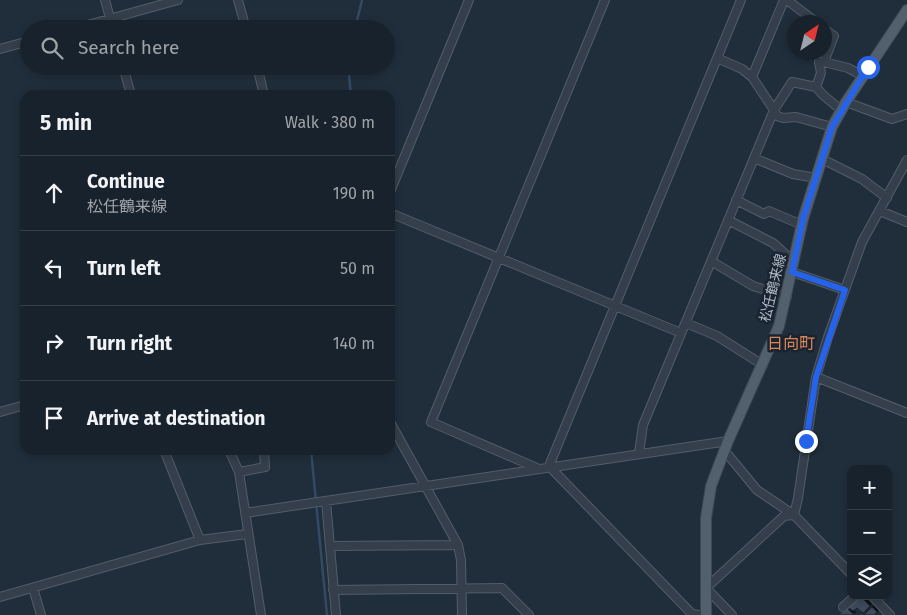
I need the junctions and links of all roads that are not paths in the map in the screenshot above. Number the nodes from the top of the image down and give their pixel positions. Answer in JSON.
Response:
{"nodes":[{"id":1,"x":105,"y":0,"type":"edge"},
{"id":2,"x":178,"y":0,"type":"edge"},
{"id":3,"x":238,"y":0,"type":"edge"},
{"id":4,"x":469,"y":0,"type":"edge"},
{"id":5,"x":605,"y":0,"type":"edge"},
{"id":6,"x":741,"y":0,"type":"edge"},
{"id":7,"x":785,"y":0,"type":"edge"},
{"id":8,"x":806,"y":15,"type":"edge"},
{"id":9,"x":906,"y":16,"type":"edge"},
{"id":10,"x":110,"y":19,"type":"junction"},
{"id":11,"x":106,"y":20,"type":"edge"},
{"id":12,"x":244,"y":20,"type":"edge"},
{"id":13,"x":20,"y":43,"type":"edge"},
{"id":14,"x":0,"y":48,"type":"edge"},
{"id":15,"x":717,"y":58,"type":"junction"},
{"id":16,"x":824,"y":62,"type":"joint"},
{"id":17,"x":125,"y":75,"type":"edge"},
{"id":18,"x":258,"y":75,"type":"edge"},
{"id":19,"x":863,"y":76,"type":"junction"},
{"id":20,"x":752,"y":77,"type":"junction"},
{"id":21,"x":816,"y":87,"type":"junction"},
{"id":22,"x":130,"y":90,"type":"edge"},
{"id":23,"x":263,"y":90,"type":"edge"},
{"id":24,"x":843,"y":106,"type":"junction"},
{"id":25,"x":774,"y":110,"type":"junction"},
{"id":26,"x":907,"y":114,"type":"edge"},
{"id":27,"x":832,"y":127,"type":"junction"},
{"id":28,"x":754,"y":158,"type":"junction"},
{"id":29,"x":822,"y":160,"type":"junction"},
{"id":30,"x":907,"y":160,"type":"edge"},
{"id":31,"x":816,"y":178,"type":"junction"},
{"id":32,"x":395,"y":180,"type":"edge"},
{"id":33,"x":887,"y":198,"type":"junction"},
{"id":34,"x":736,"y":200,"type":"junction"},
{"id":35,"x":880,"y":211,"type":"junction"},
{"id":36,"x":395,"y":215,"type":"edge"},
{"id":37,"x":728,"y":220,"type":"junction"},
{"id":38,"x":907,"y":222,"type":"edge"},
{"id":39,"x":802,"y":225,"type":"junction"},
{"id":40,"x":499,"y":259,"type":"junction"},
{"id":41,"x":711,"y":261,"type":"junction"},
{"id":42,"x":793,"y":267,"type":"junction"},
{"id":43,"x":845,"y":290,"type":"junction"},
{"id":44,"x":787,"y":297,"type":"junction"},
{"id":45,"x":614,"y":306,"type":"junction"},
{"id":46,"x":686,"y":323,"type":"junction"},
{"id":47,"x":681,"y":333,"type":"junction"},
{"id":48,"x":763,"y":364,"type":"junction"},
{"id":49,"x":816,"y":377,"type":"junction"},
{"id":50,"x":20,"y":406,"type":"edge"},
{"id":51,"x":0,"y":412,"type":"edge"},
{"id":52,"x":907,"y":413,"type":"edge"},
{"id":53,"x":395,"y":431,"type":"edge"},
{"id":54,"x":726,"y":446,"type":"junction"},
{"id":55,"x":639,"y":453,"type":"junction"},
{"id":56,"x":166,"y":455,"type":"edge"},
{"id":57,"x":232,"y":455,"type":"edge"},
{"id":58,"x":264,"y":455,"type":"edge"},
{"id":59,"x":549,"y":466,"type":"junction"},
{"id":60,"x":537,"y":468,"type":"junction"},
{"id":61,"x":240,"y":472,"type":"junction"},
{"id":62,"x":426,"y":487,"type":"junction"},
{"id":63,"x":322,"y":502,"type":"junction"},
{"id":64,"x":245,"y":513,"type":"junction"},
{"id":65,"x":794,"y":515,"type":"junction"},
{"id":66,"x":247,"y":534,"type":"junction"},
{"id":67,"x":200,"y":540,"type":"junction"},
{"id":68,"x":458,"y":545,"type":"junction"},
{"id":69,"x":330,"y":546,"type":"junction"},
{"id":70,"x":847,"y":570,"type":"edge"},
{"id":71,"x":33,"y":588,"type":"junction"},
{"id":72,"x":706,"y":588,"type":"junction"},
{"id":73,"x":462,"y":589,"type":"junction"},
{"id":74,"x":333,"y":590,"type":"junction"},
{"id":75,"x":0,"y":597,"type":"edge"},
{"id":76,"x":851,"y":600,"type":"edge"},
{"id":77,"x":876,"y":600,"type":"edge"},
{"id":78,"x":843,"y":607,"type":"dead end"},
{"id":79,"x":41,"y":615,"type":"edge"},
{"id":80,"x":261,"y":615,"type":"edge"},
{"id":81,"x":336,"y":615,"type":"edge"},
{"id":82,"x":462,"y":615,"type":"edge"},
{"id":83,"x":529,"y":615,"type":"edge"},
{"id":84,"x":699,"y":615,"type":"edge"},
{"id":85,"x":706,"y":615,"type":"edge"},
{"id":86,"x":732,"y":615,"type":"edge"},
{"id":87,"x":890,"y":615,"type":"edge"}],
"edges":[{"from":1,"to":10,"type":"street"},
{"from":2,"to":10,"type":"street"},
{"from":3,"to":12,"type":"street"},
{"from":4,"to":32,"type":"street"},
{"from":5,"to":40,"type":"street"},
{"from":6,"to":15,"type":"street"},
{"from":7,"to":8,"type":"street"},
{"from":7,"to":20,"type":"street"},
{"from":9,"to":19,"type":"main road","name":"松任鶴来線"},
{"from":10,"to":11,"type":"street"},
{"from":13,"to":14,"type":"street"},
{"from":15,"to":20,"type":"street"},
{"from":15,"to":45,"type":"street"},
{"from":16,"to":19,"type":"street"},
{"from":16,"to":21,"type":"street"},
{"from":17,"to":22,"type":"street"},
{"from":18,"to":23,"type":"street"},
{"from":19,"to":24,"type":"main road","name":"松任鶴来線"},
{"from":20,"to":25,"type":"street"},
{"from":21,"to":24,"type":"street"},
{"from":21,"to":25,"type":"street"},
{"from":24,"to":26,"type":"street"},
{"from":24,"to":27,"type":"main road","name":"松任鶴来線"},
{"from":25,"to":27,"type":"street"},
{"from":25,"to":28,"type":"street"},
{"from":27,"to":29,"type":"main road","name":"松任鶴来線"},
{"from":28,"to":31,"type":"street"},
{"from":28,"to":34,"type":"street"},
{"from":29,"to":31,"type":"main road","name":"松任鶴来線"},
{"from":29,"to":33,"type":"street"},
{"from":30,"to":33,"type":"street"},
{"from":31,"to":39,"type":"main road","name":"松任鶴来線"},
{"from":33,"to":35,"type":"street"},
{"from":34,"to":37,"type":"street"},
{"from":34,"to":39,"type":"street"},
{"from":35,"to":38,"type":"street"},
{"from":35,"to":43,"type":"street"},
{"from":36,"to":40,"type":"street"},
{"from":37,"to":41,"type":"street"},
{"from":37,"to":42,"type":"street"},
{"from":39,"to":42,"type":"main road","name":"松任鶴来線"},
{"from":40,"to":45,"type":"street"},
{"from":40,"to":60,"type":"street"},
{"from":41,"to":44,"type":"street"},
{"from":41,"to":46,"type":"street"},
{"from":42,"to":43,"type":"street"},
{"from":42,"to":44,"type":"main road","name":"松任鶴来線"},
{"from":43,"to":49,"type":"street"},
{"from":44,"to":48,"type":"main road","name":"松任鶴来線"},
{"from":45,"to":47,"type":"street"},
{"from":45,"to":59,"type":"street"},
{"from":46,"to":47,"type":"street"},
{"from":46,"to":48,"type":"street"},
{"from":47,"to":55,"type":"street"},
{"from":48,"to":54,"type":"main road","name":"松任鶴来線"},
{"from":49,"to":52,"type":"street"},
{"from":49,"to":65,"type":"street"},
{"from":50,"to":51,"type":"street"},
{"from":53,"to":62,"type":"street"},
{"from":54,"to":55,"type":"street"},
{"from":54,"to":65,"type":"street"},
{"from":54,"to":72,"type":"main road","name":"松任鶴来線"},
{"from":55,"to":59,"type":"street"},
{"from":56,"to":67,"type":"street"},
{"from":57,"to":61,"type":"street"},
{"from":58,"to":61,"type":"street"},
{"from":59,"to":60,"type":"street"},
{"from":59,"to":84,"type":"street"},
{"from":60,"to":62,"type":"street"},
{"from":61,"to":64,"type":"street"},
{"from":62,"to":63,"type":"street"},
{"from":62,"to":68,"type":"street"},
{"from":63,"to":64,"type":"street"},
{"from":63,"to":69,"type":"street"},
{"from":64,"to":66,"type":"street"},
{"from":65,"to":70,"type":"street"},
{"from":65,"to":72,"type":"street"},
{"from":66,"to":67,"type":"street"},
{"from":66,"to":80,"type":"street"},
{"from":67,"to":71,"type":"street"},
{"from":68,"to":69,"type":"street"},
{"from":68,"to":73,"type":"street"},
{"from":69,"to":74,"type":"street"},
{"from":71,"to":75,"type":"street"},
{"from":71,"to":79,"type":"street"},
{"from":72,"to":85,"type":"main road","name":"松任鶴来線"},
{"from":72,"to":86,"type":"street"},
{"from":73,"to":74,"type":"street"},
{"from":73,"to":82,"type":"street"},
{"from":73,"to":83,"type":"street"},
{"from":74,"to":81,"type":"street"},
{"from":76,"to":78,"type":"street"},
{"from":77,"to":87,"type":"street"}]}
